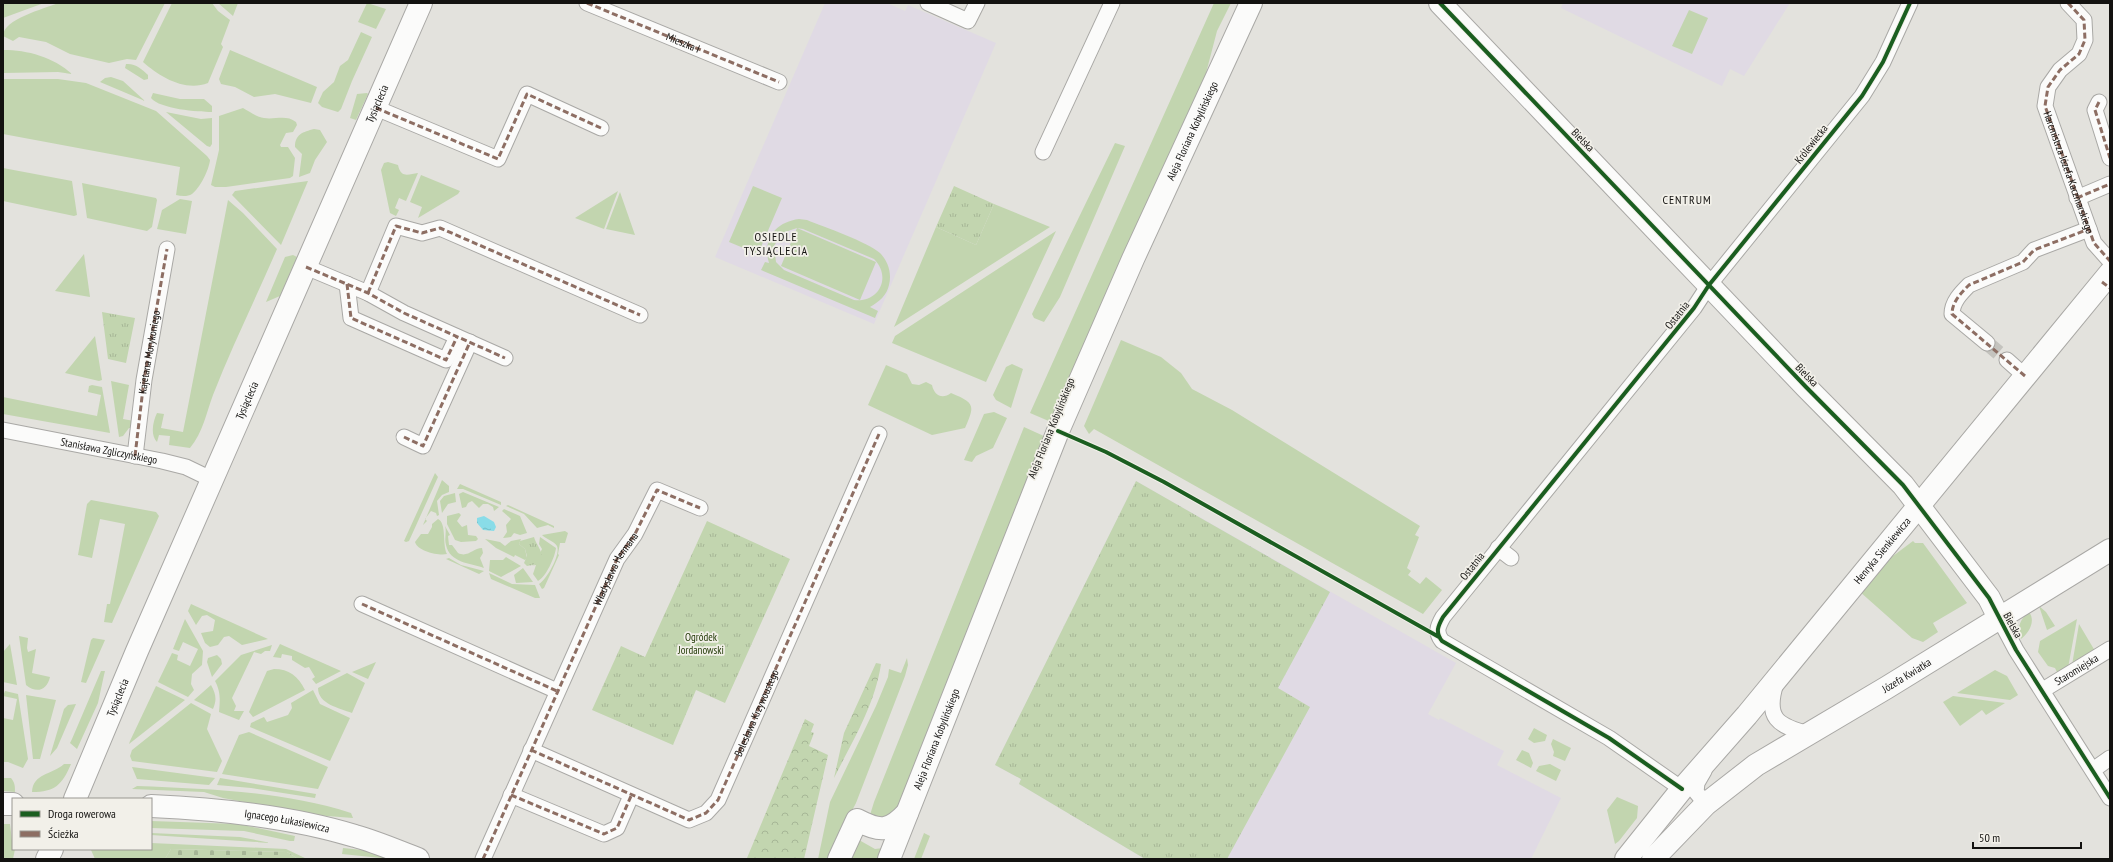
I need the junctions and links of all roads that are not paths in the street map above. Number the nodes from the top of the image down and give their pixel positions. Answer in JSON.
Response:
{"nodes":[{"id":1,"x":421,"y":3,"type":"edge"},
{"id":2,"x":587,"y":3,"type":"edge"},
{"id":3,"x":928,"y":3,"type":"edge"},
{"id":4,"x":977,"y":3,"type":"edge"},
{"id":5,"x":1112,"y":3,"type":"edge"},
{"id":6,"x":1251,"y":3,"type":"edge"},
{"id":7,"x":1440,"y":3,"type":"edge"},
{"id":8,"x":1910,"y":3,"type":"edge"},
{"id":9,"x":2068,"y":3,"type":"edge"},
{"id":10,"x":779,"y":82,"type":"dead end"},
{"id":11,"x":2099,"y":102,"type":"dead end"},
{"id":12,"x":376,"y":108,"type":"junction"},
{"id":13,"x":601,"y":128,"type":"dead end"},
{"id":14,"x":1043,"y":152,"type":"dead end"},
{"id":15,"x":2110,"y":158,"type":"edge"},
{"id":16,"x":2110,"y":184,"type":"edge"},
{"id":17,"x":2078,"y":198,"type":"junction"},
{"id":18,"x":2089,"y":229,"type":"junction"},
{"id":19,"x":167,"y":249,"type":"dead end"},
{"id":20,"x":2110,"y":261,"type":"edge"},
{"id":21,"x":306,"y":267,"type":"junction"},
{"id":22,"x":2107,"y":281,"type":"edge"},
{"id":23,"x":347,"y":284,"type":"junction"},
{"id":24,"x":1709,"y":285,"type":"junction"},
{"id":25,"x":368,"y":293,"type":"junction"},
{"id":26,"x":640,"y":316,"type":"dead end"},
{"id":27,"x":463,"y":340,"type":"junction"},
{"id":28,"x":1986,"y":343,"type":"tunnel mouth"},
{"id":29,"x":505,"y":358,"type":"dead end"},
{"id":30,"x":2007,"y":360,"type":"tunnel mouth"},
{"id":31,"x":2025,"y":376,"type":"junction"},
{"id":32,"x":3,"y":430,"type":"edge"},
{"id":33,"x":879,"y":434,"type":"dead end"},
{"id":34,"x":404,"y":437,"type":"dead end"},
{"id":35,"x":135,"y":456,"type":"junction"},
{"id":36,"x":212,"y":480,"type":"junction"},
{"id":37,"x":1920,"y":505,"type":"junction"},
{"id":38,"x":700,"y":508,"type":"dead end"},
{"id":39,"x":1498,"y":548,"type":"junction"},
{"id":40,"x":2110,"y":550,"type":"edge"},
{"id":41,"x":1511,"y":558,"type":"dead end"},
{"id":42,"x":362,"y":604,"type":"dead end"},
{"id":43,"x":1999,"y":618,"type":"junction"},
{"id":44,"x":2110,"y":649,"type":"edge"},
{"id":45,"x":1777,"y":678,"type":"junction"},
{"id":46,"x":2042,"y":690,"type":"junction"},
{"id":47,"x":557,"y":691,"type":"junction"},
{"id":48,"x":1810,"y":734,"type":"junction"},
{"id":49,"x":1726,"y":740,"type":"junction"},
{"id":50,"x":531,"y":750,"type":"junction"},
{"id":51,"x":2110,"y":758,"type":"edge"},
{"id":52,"x":1708,"y":764,"type":"junction"},
{"id":53,"x":2093,"y":770,"type":"junction"},
{"id":54,"x":1682,"y":789,"type":"junction"},
{"id":55,"x":511,"y":795,"type":"junction"},
{"id":56,"x":631,"y":796,"type":"junction"},
{"id":57,"x":75,"y":798,"type":"edge"},
{"id":58,"x":2110,"y":798,"type":"edge"},
{"id":59,"x":1706,"y":804,"type":"junction"},
{"id":60,"x":152,"y":806,"type":"edge"},
{"id":61,"x":907,"y":813,"type":"junction"},
{"id":62,"x":52,"y":850,"type":"edge"},
{"id":63,"x":1656,"y":858,"type":"edge"},
{"id":64,"x":47,"y":859,"type":"edge"},
{"id":65,"x":418,"y":859,"type":"edge"},
{"id":66,"x":483,"y":859,"type":"edge"},
{"id":67,"x":839,"y":859,"type":"edge"},
{"id":68,"x":889,"y":859,"type":"edge"},
{"id":69,"x":1626,"y":859,"type":"edge"}],
"edges":[{"from":1,"to":12,"type":"street","name":"Tysiąclecia"},
{"from":2,"to":10,"type":"street","name":"Mieszka I"},
{"from":3,"to":4,"type":"street"},
{"from":5,"to":14,"type":"street"},
{"from":6,"to":61,"type":"street","name":"Aleja Floriana Kobylińskiego"},
{"from":7,"to":24,"type":"street","name":"Bielska"},
{"from":8,"to":24,"type":"street","name":"Królewiecka"},
{"from":9,"to":17,"type":"street","name":"Harcmistrza Józefa Kaczmarskiego"},
{"from":11,"to":15,"type":"street"},
{"from":12,"to":13,"type":"street"},
{"from":12,"to":21,"type":"street","name":"Tysiąclecia"},
{"from":16,"to":17,"type":"street"},
{"from":17,"to":18,"type":"street","name":"Harcmistrza Józefa Kaczmarskiego"},
{"from":18,"to":20,"type":"street","name":"Harcmistrza Józefa Kaczmarskiego"},
{"from":18,"to":28,"type":"street"},
{"from":19,"to":35,"type":"street","name":"Kajetana Morykoniego"},
{"from":21,"to":23,"type":"street"},
{"from":21,"to":36,"type":"street","name":"Tysiąclecia"},
{"from":22,"to":31,"type":"street","name":"Henryka Sienkiewicza"},
{"from":23,"to":25,"type":"street"},
{"from":23,"to":27,"type":"street"},
{"from":24,"to":37,"type":"street","name":"Bielska"},
{"from":24,"to":39,"type":"street","name":"Ostatnia"},
{"from":25,"to":26,"type":"street"},
{"from":25,"to":27,"type":"street"},
{"from":27,"to":29,"type":"street"},
{"from":27,"to":34,"type":"street"},
{"from":30,"to":31,"type":"street"},
{"from":31,"to":37,"type":"street","name":"Henryka Sienkiewicza"},
{"from":32,"to":35,"type":"street","name":"Stanisława Zgliczyńskiego"},
{"from":33,"to":56,"type":"street","name":"Bolesława Krzywoustego"},
{"from":35,"to":36,"type":"street","name":"Stanisława Zgliczyńskiego"},
{"from":36,"to":57,"type":"street","name":"Tysiąclecia"},
{"from":37,"to":43,"type":"street","name":"Bielska"},
{"from":37,"to":45,"type":"street","name":"Henryka Sienkiewicza"},
{"from":38,"to":47,"type":"street","name":"Władysława Hermana"},
{"from":39,"to":41,"type":"street"},
{"from":39,"to":54,"type":"street","name":"Ostatnia"},
{"from":40,"to":43,"type":"street","name":"Józefa Kwiatka"},
{"from":42,"to":47,"type":"street"},
{"from":43,"to":46,"type":"street","name":"Bielska"},
{"from":43,"to":48,"type":"street","name":"Józefa Kwiatka"},
{"from":44,"to":46,"type":"street","name":"Staromiejska"},
{"from":45,"to":48,"type":"street"},
{"from":45,"to":49,"type":"street","name":"Henryka Sienkiewicza"},
{"from":46,"to":53,"type":"street","name":"Bielska"},
{"from":47,"to":50,"type":"street","name":"Władysława Hermana"},
{"from":48,"to":59,"type":"street","name":"Józefa Kwiatka"},
{"from":49,"to":52,"type":"street"},
{"from":49,"to":54,"type":"street","name":"Henryka Sienkiewicza"},
{"from":50,"to":55,"type":"street","name":"Władysława Hermana"},
{"from":50,"to":56,"type":"street","name":"Bolesława Krzywoustego"},
{"from":51,"to":53,"type":"street"},
{"from":52,"to":59,"type":"street"},
{"from":52,"to":63,"type":"street"},
{"from":53,"to":58,"type":"street","name":"Bielska"},
{"from":54,"to":69,"type":"street","name":"Henryka Sienkiewicza"},
{"from":55,"to":56,"type":"street"},
{"from":55,"to":66,"type":"street","name":"Władysława Hermana"},
{"from":59,"to":63,"type":"street","name":"Józefa Kwiatka"},
{"from":60,"to":65,"type":"street","name":"Ignacego Łukasiewicza"},
{"from":61,"to":67,"type":"street"},
{"from":61,"to":68,"type":"street","name":"Aleja Floriana Kobylińskiego"},
{"from":62,"to":64,"type":"street"},
{"from":63,"to":69,"type":"street"}]}
